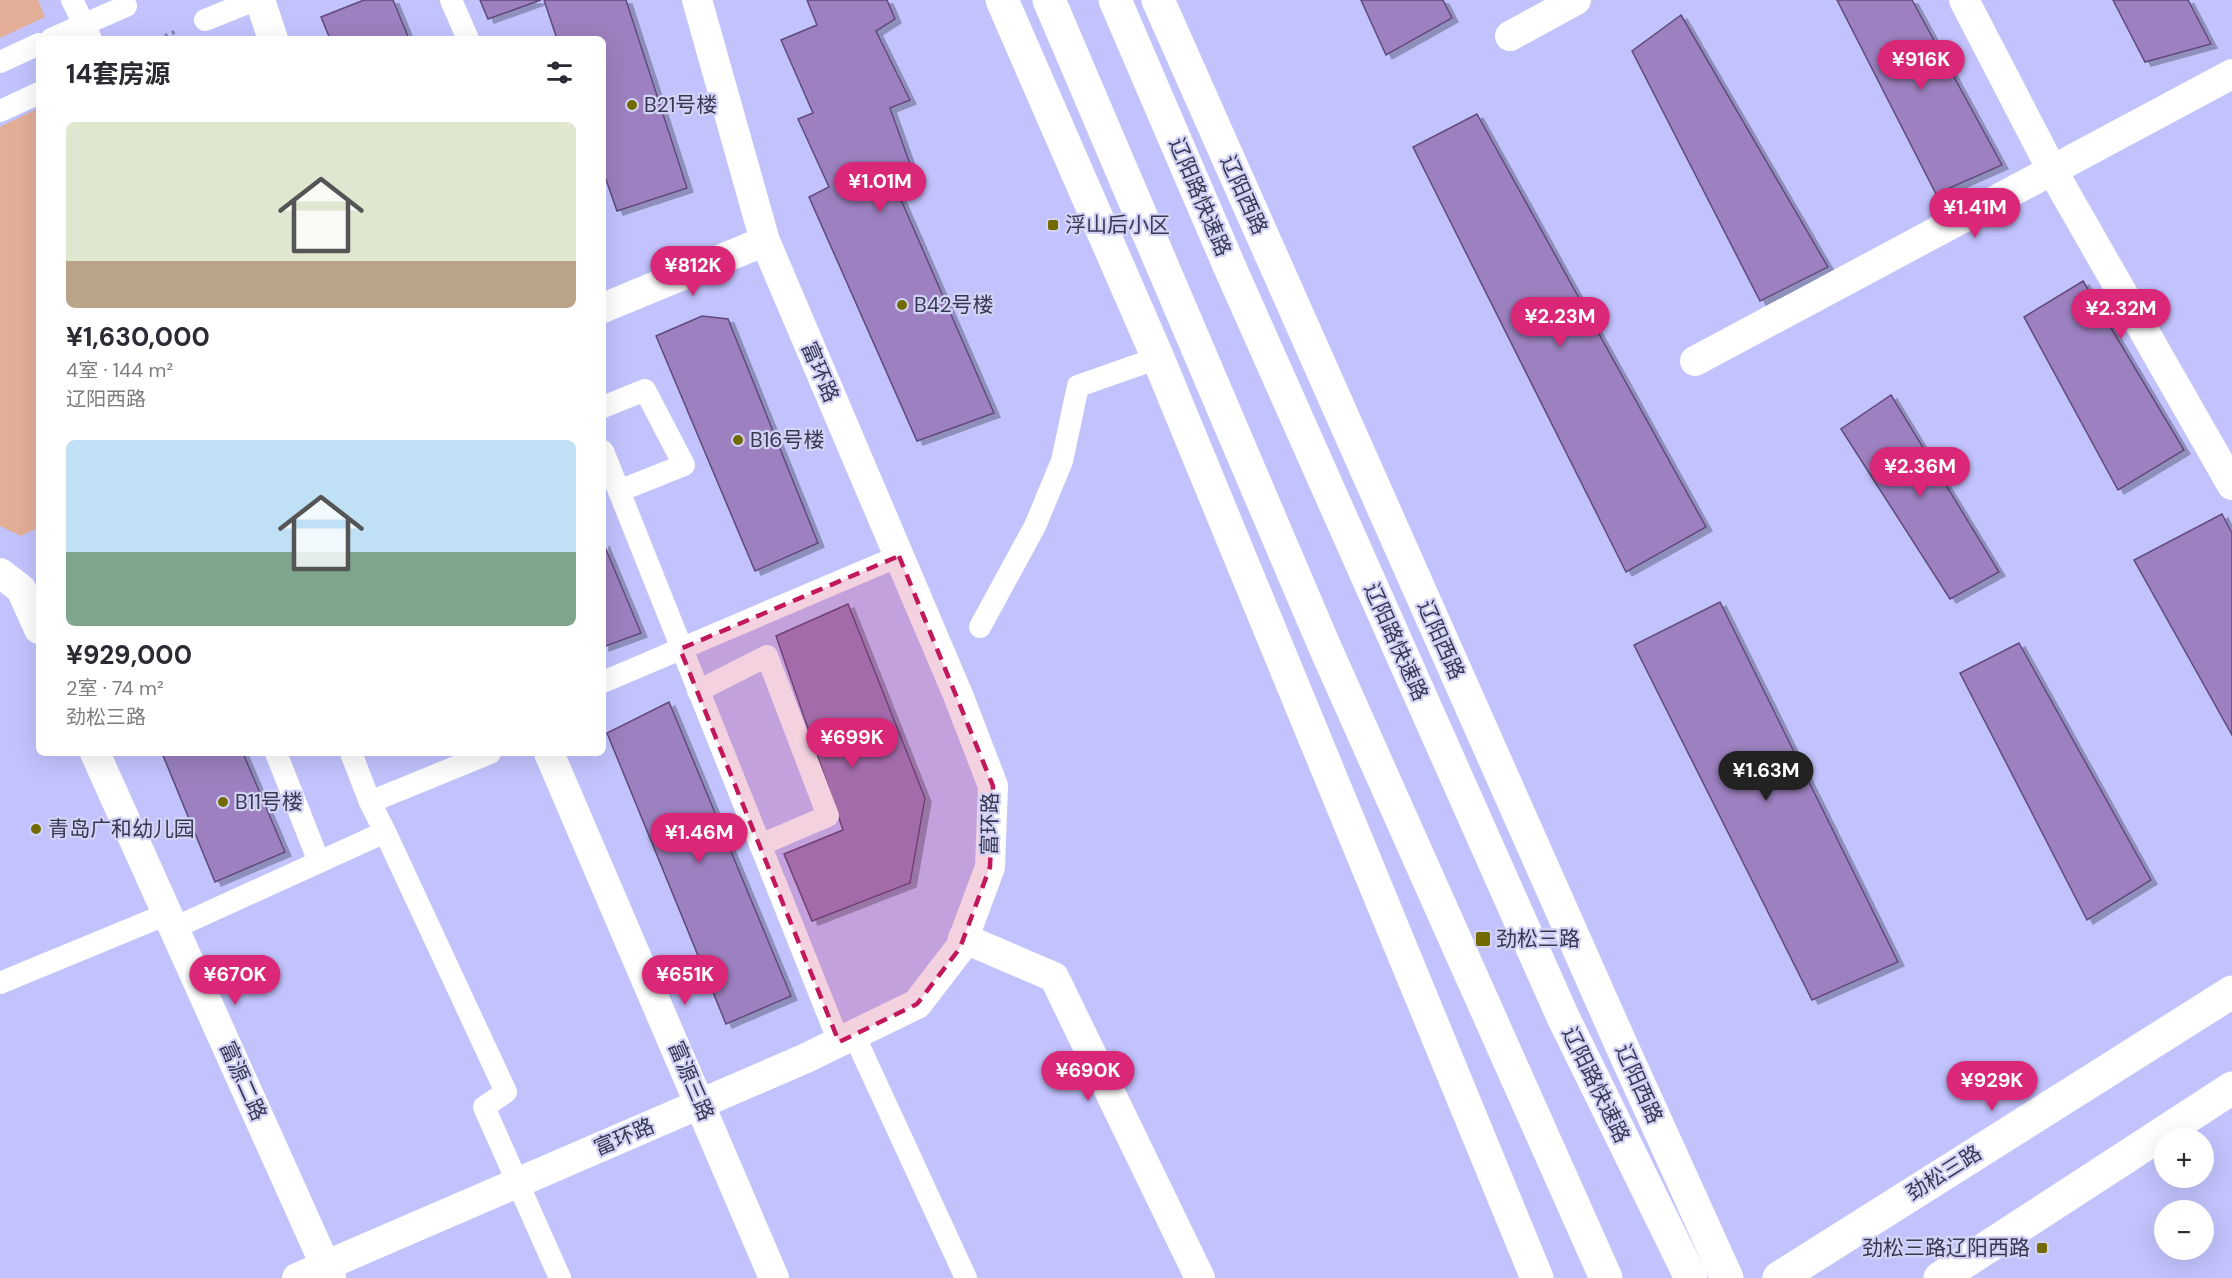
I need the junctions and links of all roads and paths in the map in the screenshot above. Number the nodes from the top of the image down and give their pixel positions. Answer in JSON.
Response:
{"nodes":[{"id":1,"x":72,"y":0,"type":"edge"},
{"id":2,"x":257,"y":0,"type":"edge"},
{"id":3,"x":451,"y":0,"type":"edge"},
{"id":4,"x":697,"y":0,"type":"edge"},
{"id":5,"x":1002,"y":0,"type":"edge"},
{"id":6,"x":1049,"y":0,"type":"edge"},
{"id":7,"x":1115,"y":0,"type":"edge"},
{"id":8,"x":1158,"y":0,"type":"edge"},
{"id":9,"x":1576,"y":0,"type":"edge"},
{"id":10,"x":1964,"y":0,"type":"edge"},
{"id":11,"x":126,"y":6,"type":"dead end"},
{"id":12,"x":205,"y":20,"type":"dead end"},
{"id":13,"x":87,"y":32,"type":"edge"},
{"id":14,"x":66,"y":36,"type":"edge"},
{"id":15,"x":272,"y":36,"type":"edge"},
{"id":16,"x":467,"y":36,"type":"edge"},
{"id":17,"x":1510,"y":36,"type":"dead end"},
{"id":18,"x":36,"y":46,"type":"edge"},
{"id":19,"x":0,"y":62,"type":"edge"},
{"id":20,"x":2232,"y":74,"type":"edge"},
{"id":21,"x":36,"y":94,"type":"edge"},
{"id":22,"x":0,"y":111,"type":"edge"},
{"id":23,"x":2052,"y":170,"type":"junction"},
{"id":24,"x":765,"y":241,"type":"junction"},
{"id":25,"x":606,"y":307,"type":"edge"},
{"id":26,"x":1158,"y":358,"type":"junction"},
{"id":27,"x":1695,"y":361,"type":"dead end"},
{"id":28,"x":606,"y":406,"type":"edge"},
{"id":29,"x":606,"y":458,"type":"edge"},
{"id":30,"x":2232,"y":485,"type":"edge"},
{"id":31,"x":619,"y":491,"type":"junction"},
{"id":32,"x":899,"y":556,"type":"junction"},
{"id":33,"x":20,"y":579,"type":"edge"},
{"id":34,"x":36,"y":620,"type":"edge"},
{"id":35,"x":980,"y":627,"type":"dead end"},
{"id":36,"x":680,"y":649,"type":"junction"},
{"id":37,"x":606,"y":681,"type":"edge"},
{"id":38,"x":698,"y":691,"type":"junction"},
{"id":39,"x":96,"y":756,"type":"edge"},
{"id":40,"x":281,"y":756,"type":"edge"},
{"id":41,"x":352,"y":756,"type":"edge"},
{"id":42,"x":483,"y":756,"type":"edge"},
{"id":43,"x":550,"y":756,"type":"edge"},
{"id":44,"x":370,"y":802,"type":"junction"},
{"id":45,"x":385,"y":832,"type":"junction"},
{"id":46,"x":760,"y":845,"type":"junction"},
{"id":47,"x":320,"y":862,"type":"junction"},
{"id":48,"x":170,"y":921,"type":"junction"},
{"id":49,"x":963,"y":938,"type":"junction"},
{"id":50,"x":0,"y":983,"type":"edge"},
{"id":51,"x":2232,"y":992,"type":"edge"},
{"id":52,"x":847,"y":1039,"type":"junction"},
{"id":53,"x":2232,"y":1088,"type":"edge"},
{"id":54,"x":701,"y":1104,"type":"junction"},
{"id":55,"x":519,"y":1182,"type":"junction"},
{"id":56,"x":328,"y":1272,"type":"edge"},
{"id":57,"x":297,"y":1278,"type":"edge"},
{"id":58,"x":560,"y":1278,"type":"edge"},
{"id":59,"x":774,"y":1278,"type":"edge"},
{"id":60,"x":966,"y":1278,"type":"edge"},
{"id":61,"x":1200,"y":1278,"type":"edge"},
{"id":62,"x":1537,"y":1278,"type":"edge"},
{"id":63,"x":1606,"y":1278,"type":"edge"},
{"id":64,"x":1691,"y":1278,"type":"edge"},
{"id":65,"x":1727,"y":1278,"type":"edge"},
{"id":66,"x":1779,"y":1278,"type":"edge"},
{"id":67,"x":1940,"y":1278,"type":"edge"}],
"edges":[{"from":1,"to":13,"type":"street"},
{"from":2,"to":12,"type":"street"},
{"from":2,"to":15,"type":"street"},
{"from":3,"to":16,"type":"street"},
{"from":4,"to":24,"type":"street","name":"富环路"},
{"from":5,"to":26,"type":"main road"},
{"from":6,"to":63,"type":"main road"},
{"from":7,"to":64,"type":"main road","name":"辽阳路快速路"},
{"from":8,"to":65,"type":"main road","name":"辽阳西路"},
{"from":9,"to":17,"type":"street"},
{"from":10,"to":23,"type":"street"},
{"from":11,"to":13,"type":"street"},
{"from":13,"to":14,"type":"street"},
{"from":18,"to":19,"type":"street"},
{"from":20,"to":23,"type":"street"},
{"from":21,"to":22,"type":"street"},
{"from":23,"to":27,"type":"street"},
{"from":23,"to":30,"type":"street"},
{"from":24,"to":25,"type":"street"},
{"from":24,"to":32,"type":"street","name":"富环路"},
{"from":26,"to":35,"type":"street"},
{"from":26,"to":62,"type":"main road"},
{"from":28,"to":31,"type":"street"},
{"from":29,"to":31,"type":"street"},
{"from":31,"to":36,"type":"street"},
{"from":32,"to":36,"type":"street"},
{"from":32,"to":49,"type":"street","name":"富环路"},
{"from":33,"to":34,"type":"street"},
{"from":36,"to":37,"type":"street"},
{"from":36,"to":38,"type":"street"},
{"from":38,"to":46,"type":"street"},
{"from":38,"to":46,"type":"street"},
{"from":39,"to":48,"type":"street","name":"富源二路"},
{"from":40,"to":47,"type":"street"},
{"from":41,"to":44,"type":"street"},
{"from":42,"to":44,"type":"street"},
{"from":43,"to":54,"type":"street","name":"富源三路"},
{"from":44,"to":45,"type":"street"},
{"from":45,"to":47,"type":"street"},
{"from":45,"to":55,"type":"street"},
{"from":46,"to":52,"type":"street"},
{"from":47,"to":48,"type":"street"},
{"from":48,"to":50,"type":"street"},
{"from":48,"to":56,"type":"street","name":"富源二路"},
{"from":49,"to":52,"type":"street","name":"富环路"},
{"from":49,"to":61,"type":"street"},
{"from":51,"to":66,"type":"main road","name":"劲松三路"},
{"from":52,"to":54,"type":"street","name":"富环路"},
{"from":52,"to":60,"type":"street"},
{"from":53,"to":67,"type":"main road"},
{"from":54,"to":55,"type":"street","name":"富环路"},
{"from":54,"to":59,"type":"street","name":"富源三路"},
{"from":55,"to":56,"type":"street","name":"富环路"},
{"from":55,"to":58,"type":"street"},
{"from":56,"to":57,"type":"street","name":"富环路"}]}
